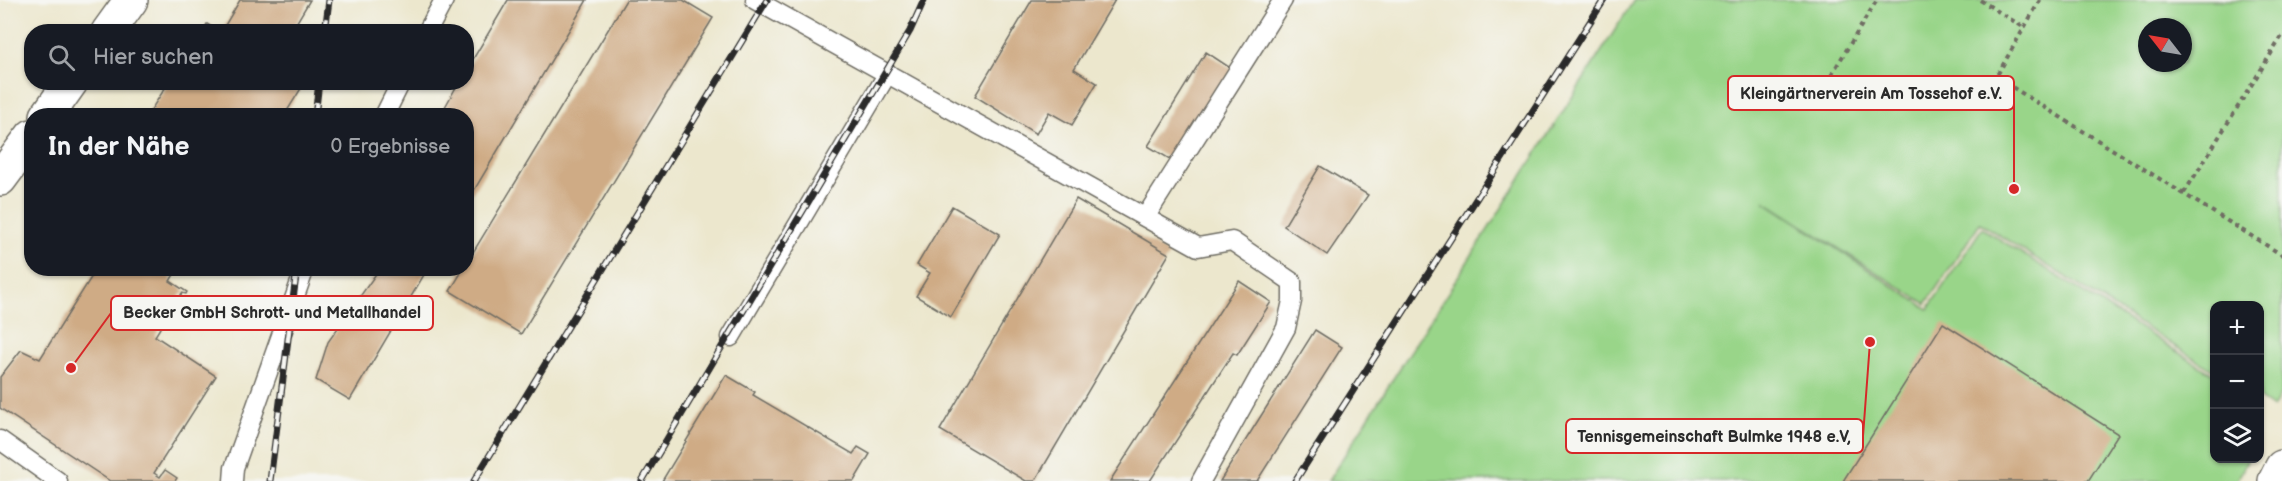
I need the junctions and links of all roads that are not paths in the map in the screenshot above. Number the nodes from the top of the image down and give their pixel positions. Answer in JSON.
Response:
{"nodes":[{"id":1,"x":131,"y":0,"type":"edge"},
{"id":2,"x":444,"y":0,"type":"edge"},
{"id":3,"x":755,"y":0,"type":"edge"},
{"id":4,"x":1283,"y":0,"type":"edge"},
{"id":5,"x":114,"y":24,"type":"edge"},
{"id":6,"x":432,"y":24,"type":"edge"},
{"id":7,"x":888,"y":73,"type":"junction"},
{"id":8,"x":65,"y":90,"type":"edge"},
{"id":9,"x":397,"y":90,"type":"edge"},
{"id":10,"x":52,"y":108,"type":"edge"},
{"id":11,"x":388,"y":108,"type":"edge"},
{"id":12,"x":24,"y":147,"type":"edge"},
{"id":13,"x":0,"y":179,"type":"edge"},
{"id":14,"x":1146,"y":216,"type":"junction"},
{"id":15,"x":302,"y":276,"type":"edge"},
{"id":16,"x":730,"y":337,"type":"dead end"},
{"id":17,"x":0,"y":440,"type":"edge"},
{"id":18,"x":2282,"y":467,"type":"edge"},
{"id":19,"x":58,"y":481,"type":"edge"},
{"id":20,"x":232,"y":481,"type":"edge"},
{"id":21,"x":1201,"y":481,"type":"edge"},
{"id":22,"x":2275,"y":481,"type":"edge"}],
"edges":[{"from":1,"to":5,"type":"street"},
{"from":2,"to":6,"type":"lane"},
{"from":3,"to":7,"type":"lane"},
{"from":4,"to":14,"type":"lane"},
{"from":7,"to":14,"type":"lane"},
{"from":7,"to":16,"type":"lane"},
{"from":8,"to":10,"type":"street"},
{"from":9,"to":11,"type":"lane"},
{"from":12,"to":13,"type":"street"},
{"from":14,"to":21,"type":"lane"},
{"from":15,"to":20,"type":"lane"},
{"from":17,"to":19,"type":"lane"},
{"from":18,"to":22,"type":"street"}]}
